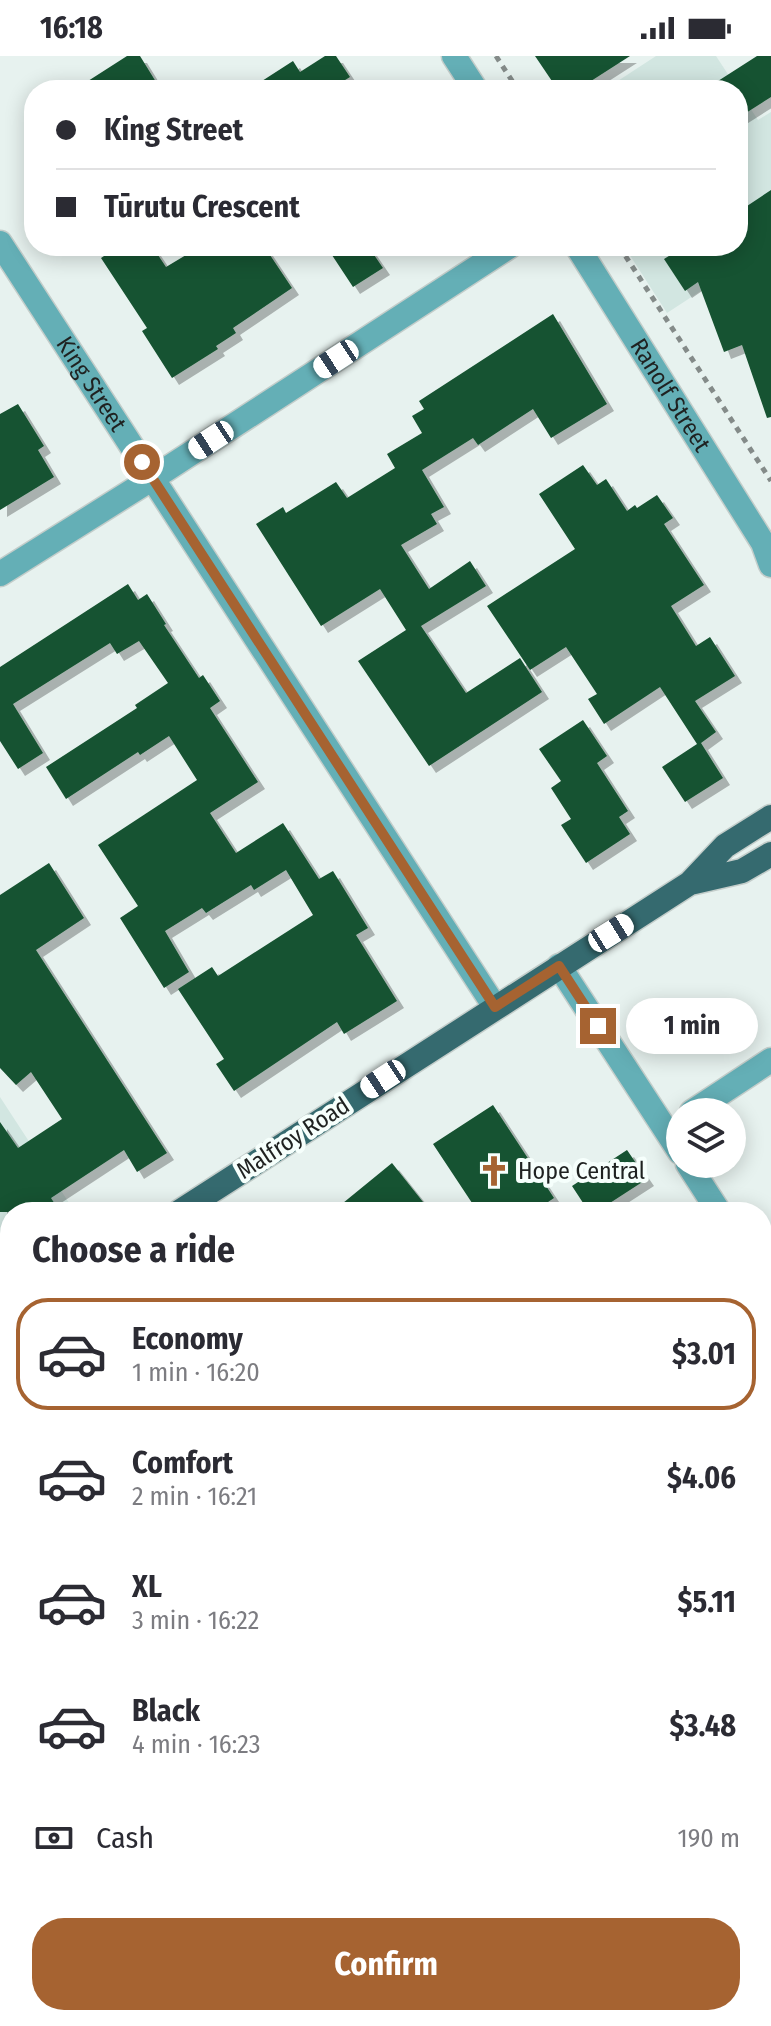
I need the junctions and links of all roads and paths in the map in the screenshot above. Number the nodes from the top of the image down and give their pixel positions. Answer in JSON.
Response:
{"nodes":[{"id":1,"x":454,"y":56,"type":"edge"},
{"id":2,"x":496,"y":56,"type":"edge"},
{"id":3,"x":470,"y":80,"type":"edge"},
{"id":4,"x":512,"y":80,"type":"edge"},
{"id":5,"x":0,"y":243,"type":"edge"},
{"id":6,"x":495,"y":256,"type":"edge"},
{"id":7,"x":583,"y":256,"type":"edge"},
{"id":8,"x":625,"y":256,"type":"edge"},
{"id":9,"x":153,"y":478,"type":"junction"},
{"id":10,"x":771,"y":481,"type":"edge"},
{"id":11,"x":768,"y":552,"type":"edge"},
{"id":12,"x":0,"y":574,"type":"edge"},
{"id":13,"x":771,"y":817,"type":"edge"},
{"id":14,"x":771,"y":854,"type":"edge"},
{"id":15,"x":690,"y":883,"type":"junction"},
{"id":16,"x":559,"y":966,"type":"junction"},
{"id":17,"x":495,"y":1007,"type":"junction"},
{"id":18,"x":771,"y":1060,"type":"edge"},
{"id":19,"x":713,"y":1098,"type":"edge"},
{"id":20,"x":666,"y":1115,"type":"edge"},
{"id":21,"x":697,"y":1178,"type":"edge"},
{"id":22,"x":194,"y":1202,"type":"edge"},
{"id":23,"x":713,"y":1202,"type":"edge"}],
"edges":[{"from":1,"to":3,"type":"street"},
{"from":2,"to":4,"type":"path"},
{"from":5,"to":9,"type":"street","name":"King Street"},
{"from":6,"to":9,"type":"street"},
{"from":7,"to":11,"type":"street","name":"Ranolf Street"},
{"from":8,"to":10,"type":"path"},
{"from":9,"to":12,"type":"street"},
{"from":9,"to":17,"type":"street","name":"King Street"},
{"from":13,"to":15,"type":"main road","name":"Malfroy Road"},
{"from":14,"to":15,"type":"main road","name":"Malfroy Road"},
{"from":15,"to":16,"type":"main road","name":"Malfroy Road"},
{"from":16,"to":17,"type":"main road","name":"Malfroy Road"},
{"from":16,"to":20,"type":"street"},
{"from":17,"to":22,"type":"main road","name":"Malfroy Road"},
{"from":18,"to":19,"type":"street"},
{"from":21,"to":23,"type":"street"}]}
